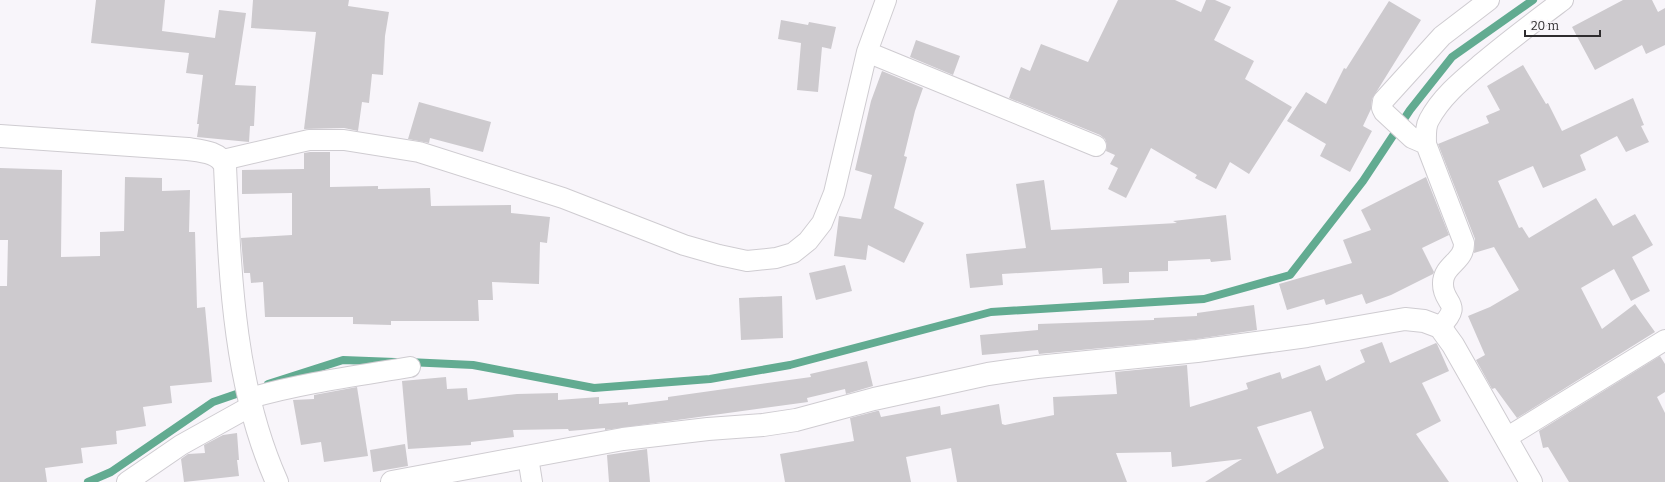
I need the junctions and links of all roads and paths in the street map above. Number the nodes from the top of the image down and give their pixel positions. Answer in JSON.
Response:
{"nodes":[{"id":1,"x":886,"y":0,"type":"edge"},
{"id":2,"x":1489,"y":0,"type":"edge"},
{"id":3,"x":1563,"y":0,"type":"edge"},
{"id":4,"x":867,"y":52,"type":"junction"},
{"id":5,"x":0,"y":136,"type":"edge"},
{"id":6,"x":1426,"y":144,"type":"junction"},
{"id":7,"x":1096,"y":146,"type":"dead end"},
{"id":8,"x":223,"y":160,"type":"junction"},
{"id":9,"x":1440,"y":327,"type":"junction"},
{"id":10,"x":1665,"y":340,"type":"edge"},
{"id":11,"x":410,"y":367,"type":"dead end"},
{"id":12,"x":250,"y":400,"type":"junction"},
{"id":13,"x":1506,"y":438,"type":"junction"},
{"id":14,"x":528,"y":457,"type":"junction"},
{"id":15,"x":126,"y":482,"type":"edge"},
{"id":16,"x":278,"y":482,"type":"edge"},
{"id":17,"x":392,"y":482,"type":"edge"},
{"id":18,"x":532,"y":482,"type":"edge"},
{"id":19,"x":1532,"y":482,"type":"edge"}],
"edges":[{"from":1,"to":4,"type":"street"},
{"from":2,"to":6,"type":"street"},
{"from":3,"to":6,"type":"street"},
{"from":4,"to":7,"type":"street"},
{"from":4,"to":8,"type":"street"},
{"from":5,"to":8,"type":"street"},
{"from":6,"to":9,"type":"street"},
{"from":8,"to":12,"type":"street"},
{"from":9,"to":13,"type":"street"},
{"from":9,"to":14,"type":"street"},
{"from":10,"to":13,"type":"street"},
{"from":11,"to":12,"type":"street"},
{"from":12,"to":15,"type":"street"},
{"from":12,"to":16,"type":"street"},
{"from":13,"to":19,"type":"street"},
{"from":14,"to":17,"type":"street"},
{"from":14,"to":18,"type":"street"}]}
